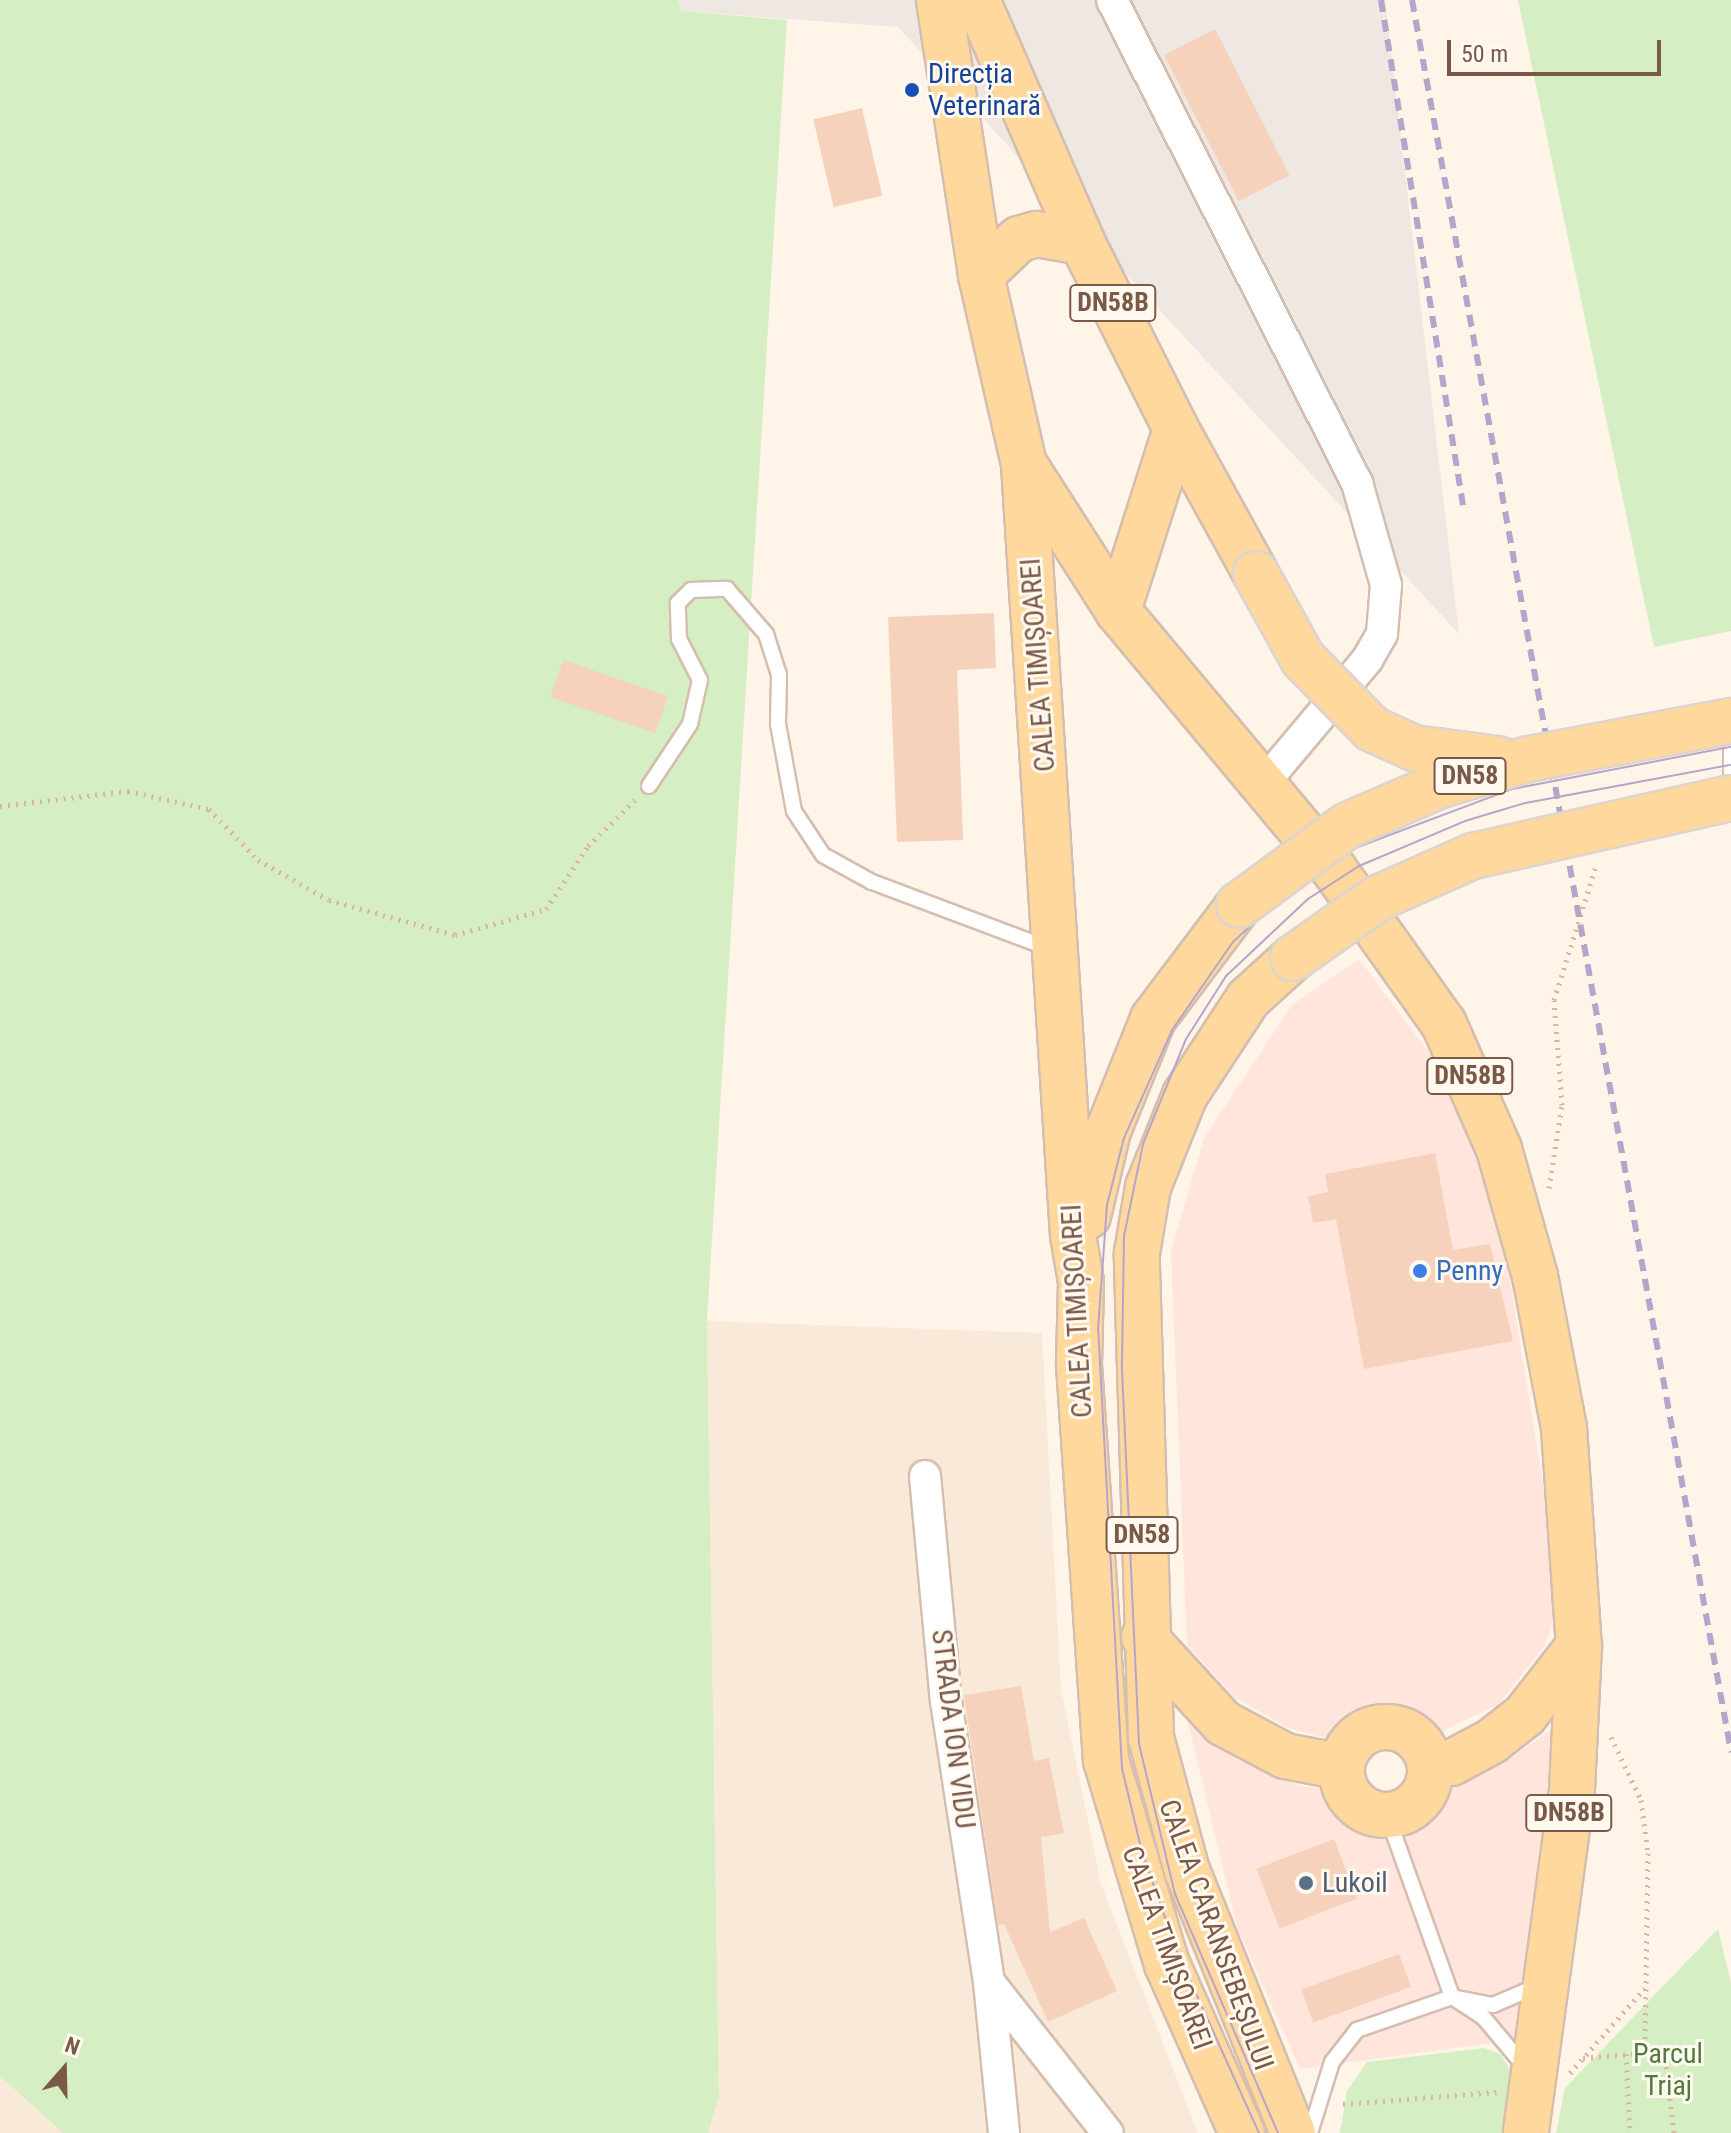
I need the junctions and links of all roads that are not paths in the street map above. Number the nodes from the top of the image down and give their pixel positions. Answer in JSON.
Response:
{"nodes":[{"id":1,"x":939,"y":0,"type":"edge"},
{"id":2,"x":977,"y":0,"type":"edge"},
{"id":3,"x":1112,"y":0,"type":"edge"},
{"id":4,"x":1082,"y":242,"type":"junction"},
{"id":5,"x":981,"y":275,"type":"junction"},
{"id":6,"x":1176,"y":429,"type":"junction"},
{"id":7,"x":1024,"y":465,"type":"junction"},
{"id":8,"x":1139,"y":545,"type":"junction"},
{"id":9,"x":1081,"y":553,"type":"junction"},
{"id":10,"x":1118,"y":611,"type":"junction"},
{"id":11,"x":1731,"y":721,"type":"edge"},
{"id":12,"x":1731,"y":729,"type":"edge"},
{"id":13,"x":1529,"y":759,"type":"junction"},
{"id":14,"x":1263,"y":784,"type":"junction"},
{"id":15,"x":1731,"y":784,"type":"edge"},
{"id":16,"x":649,"y":786,"type":"road end"},
{"id":17,"x":1731,"y":798,"type":"edge"},
{"id":18,"x":1058,"y":952,"type":"junction"},
{"id":19,"x":1081,"y":1282,"type":"junction"},
{"id":20,"x":925,"y":1476,"type":"dead end"},
{"id":21,"x":1144,"y":1637,"type":"junction"},
{"id":22,"x":1579,"y":1646,"type":"junction"},
{"id":23,"x":1430,"y":1766,"type":"junction"},
{"id":24,"x":1342,"y":1767,"type":"junction"},
{"id":25,"x":1387,"y":1815,"type":"junction"},
{"id":26,"x":1547,"y":1979,"type":"junction"},
{"id":27,"x":989,"y":1982,"type":"junction"},
{"id":28,"x":1452,"y":1997,"type":"junction"},
{"id":29,"x":1533,"y":2084,"type":"junction"},
{"id":30,"x":1004,"y":2133,"type":"edge"},
{"id":31,"x":1108,"y":2133,"type":"edge"},
{"id":32,"x":1242,"y":2133,"type":"edge"},
{"id":33,"x":1293,"y":2133,"type":"edge"},
{"id":34,"x":1310,"y":2133,"type":"edge"},
{"id":35,"x":1526,"y":2133,"type":"edge"}],
"edges":[{"from":1,"to":5,"type":"main road","name":"CALEA TIMIȘOAREI","number":"DN58B"},
{"from":2,"to":4,"type":"main road","number":"DN58B"},
{"from":3,"to":14,"type":"street"},
{"from":4,"to":5,"type":"main road"},
{"from":4,"to":6,"type":"main road","number":"DN58B"},
{"from":5,"to":7,"type":"main road","name":"CALEA TIMIȘOAREI","number":"DN58B"},
{"from":6,"to":8,"type":"main road"},
{"from":6,"to":13,"type":"main road","number":"DN58B","bridge":true},
{"from":7,"to":9,"type":"main road","name":"CALEA TIMIȘOAREI","number":"DN58B"},
{"from":7,"to":18,"type":"main road","name":"CALEA TIMIȘOAREI","number":"DN58B"},
{"from":8,"to":9,"type":"main road"},
{"from":8,"to":10,"type":"main road"},
{"from":9,"to":10,"type":"main road","name":"CALEA TIMIȘOAREI","number":"DN58B"},
{"from":10,"to":14,"type":"main road","name":"CALEA TIMIȘOAREI","number":"DN58B"},
{"from":11,"to":13,"type":"main road","number":"DN58","bridge":true},
{"from":12,"to":15,"type":"lane"},
{"from":13,"to":19,"type":"main road","number":"DN58","bridge":true},
{"from":14,"to":22,"type":"main road","name":"CALEA TIMIȘOAREI","number":"DN58B"},
{"from":16,"to":18,"type":"lane"},
{"from":17,"to":21,"type":"main road","name":"CALEA CARANSEBEȘULUI","number":"DN58","bridge":true},
{"from":18,"to":19,"type":"main road","name":"CALEA TIMIȘOAREI","number":"DN58B"},
{"from":19,"to":32,"type":"main road","name":"CALEA TIMIȘOAREI","number":"DN58"},
{"from":20,"to":27,"type":"street","name":"STRADA ION VIDU"},
{"from":21,"to":24,"type":"main road"},
{"from":21,"to":33,"type":"main road","name":"CALEA CARANSEBEȘULUI","number":"DN58"},
{"from":22,"to":23,"type":"main road"},
{"from":22,"to":26,"type":"main road","name":"CALEA TIMIȘOAREI","number":"DN58B"},
{"from":23,"to":24,"type":"main road"},
{"from":23,"to":25,"type":"main road"},
{"from":24,"to":25,"type":"main road"},
{"from":25,"to":28,"type":"lane"},
{"from":26,"to":28,"type":"lane"},
{"from":26,"to":29,"type":"main road","name":"CALEA TIMIȘOAREI","number":"DN58B"},
{"from":27,"to":30,"type":"street","name":"STRADA ION VIDU"},
{"from":27,"to":31,"type":"street","name":"STRADA ION VIDU"},
{"from":28,"to":29,"type":"lane"},
{"from":28,"to":34,"type":"lane"},
{"from":29,"to":35,"type":"main road","name":"CALEA TIMIȘOAREI","number":"DN58B"}]}
